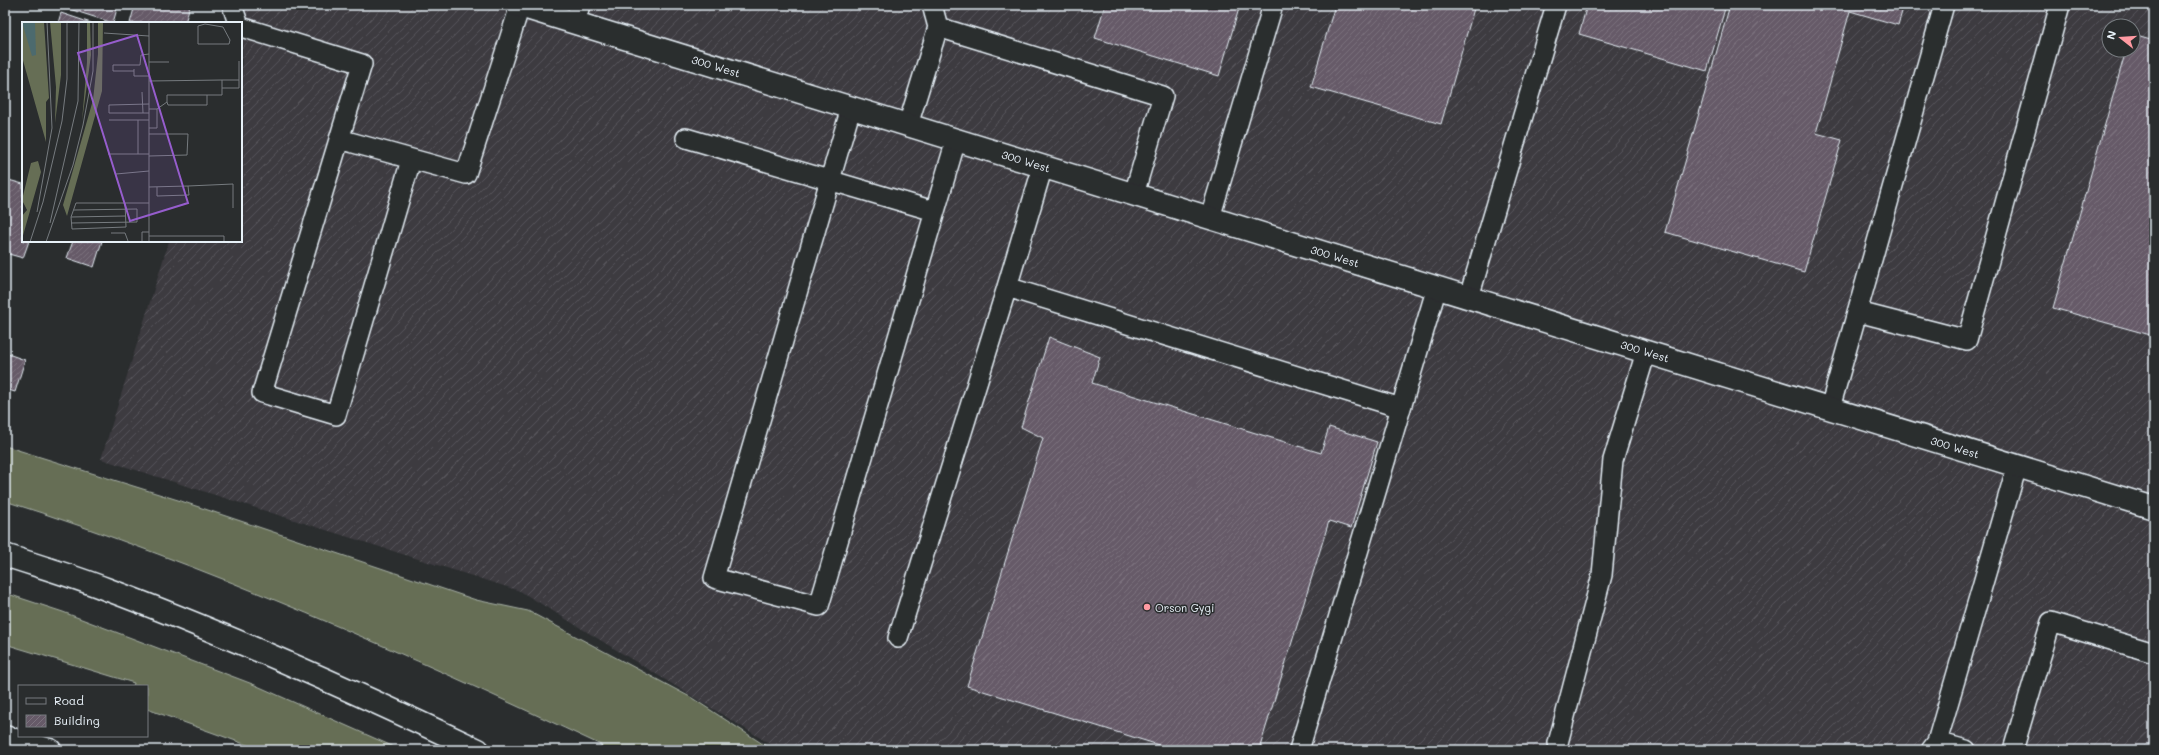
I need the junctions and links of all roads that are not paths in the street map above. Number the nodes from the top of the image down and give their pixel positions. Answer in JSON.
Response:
{"nodes":[{"id":1,"x":234,"y":5,"type":"edge"},
{"id":2,"x":518,"y":5,"type":"edge"},
{"id":3,"x":932,"y":5,"type":"edge"},
{"id":4,"x":1273,"y":5,"type":"edge"},
{"id":5,"x":1556,"y":5,"type":"edge"},
{"id":6,"x":1944,"y":5,"type":"edge"},
{"id":7,"x":2060,"y":5,"type":"edge"},
{"id":8,"x":578,"y":14,"type":"edge"},
{"id":9,"x":238,"y":22,"type":"edge"},
{"id":10,"x":242,"y":27,"type":"edge"},
{"id":11,"x":938,"y":27,"type":"junction"},
{"id":12,"x":851,"y":108,"type":"junction"},
{"id":13,"x":908,"y":125,"type":"junction"},
{"id":14,"x":686,"y":138,"type":"dead end"},
{"id":15,"x":339,"y":140,"type":"junction"},
{"id":16,"x":956,"y":140,"type":"junction"},
{"id":17,"x":411,"y":160,"type":"junction"},
{"id":18,"x":1043,"y":166,"type":"junction"},
{"id":19,"x":830,"y":180,"type":"junction"},
{"id":20,"x":1134,"y":194,"type":"junction"},
{"id":21,"x":934,"y":211,"type":"junction"},
{"id":22,"x":1210,"y":218,"type":"junction"},
{"id":23,"x":1008,"y":287,"type":"junction"},
{"id":24,"x":1437,"y":287,"type":"junction"},
{"id":25,"x":1469,"y":298,"type":"junction"},
{"id":26,"x":1858,"y":312,"type":"junction"},
{"id":27,"x":1646,"y":352,"type":"junction"},
{"id":28,"x":1401,"y":408,"type":"junction"},
{"id":29,"x":1830,"y":408,"type":"junction"},
{"id":30,"x":2017,"y":466,"type":"junction"},
{"id":31,"x":2154,"y":508,"type":"edge"},
{"id":32,"x":5,"y":555,"type":"edge"},
{"id":33,"x":898,"y":638,"type":"dead end"},
{"id":34,"x":2154,"y":653,"type":"edge"},
{"id":35,"x":5,"y":737,"type":"edge"},
{"id":36,"x":1558,"y":743,"type":"dead end"},
{"id":37,"x":1934,"y":746,"type":"edge"},
{"id":38,"x":50,"y":750,"type":"edge"},
{"id":39,"x":478,"y":750,"type":"edge"},
{"id":40,"x":1299,"y":750,"type":"edge"},
{"id":41,"x":1966,"y":750,"type":"edge"},
{"id":42,"x":2013,"y":750,"type":"edge"}],
"edges":[{"from":1,"to":9,"type":"lane"},
{"from":2,"to":8,"type":"main road","name":"300 West"},
{"from":2,"to":17,"type":"lane"},
{"from":3,"to":11,"type":"lane"},
{"from":4,"to":22,"type":"lane"},
{"from":5,"to":25,"type":"lane"},
{"from":6,"to":26,"type":"lane"},
{"from":7,"to":26,"type":"lane"},
{"from":8,"to":12,"type":"main road","name":"300 West"},
{"from":10,"to":15,"type":"lane"},
{"from":11,"to":13,"type":"lane"},
{"from":11,"to":20,"type":"lane"},
{"from":12,"to":13,"type":"main road","name":"300 West"},
{"from":12,"to":19,"type":"lane"},
{"from":13,"to":16,"type":"main road","name":"300 West"},
{"from":14,"to":19,"type":"lane"},
{"from":15,"to":17,"type":"lane"},
{"from":15,"to":17,"type":"lane"},
{"from":16,"to":18,"type":"main road","name":"300 West"},
{"from":16,"to":21,"type":"lane"},
{"from":18,"to":20,"type":"main road","name":"300 West"},
{"from":18,"to":23,"type":"lane"},
{"from":19,"to":21,"type":"lane"},
{"from":19,"to":21,"type":"lane"},
{"from":20,"to":22,"type":"main road","name":"300 West"},
{"from":22,"to":24,"type":"main road","name":"300 West"},
{"from":23,"to":28,"type":"lane"},
{"from":23,"to":33,"type":"lane"},
{"from":24,"to":25,"type":"main road","name":"300 West"},
{"from":24,"to":28,"type":"lane"},
{"from":25,"to":27,"type":"main road","name":"300 West"},
{"from":26,"to":29,"type":"lane"},
{"from":27,"to":29,"type":"main road","name":"300 West"},
{"from":27,"to":36,"type":"lane"},
{"from":28,"to":40,"type":"lane"},
{"from":29,"to":30,"type":"main road","name":"300 West"},
{"from":30,"to":31,"type":"main road","name":"300 West"},
{"from":30,"to":37,"type":"lane"},
{"from":32,"to":39,"type":"main road"},
{"from":34,"to":42,"type":"lane"},
{"from":35,"to":38,"type":"main road"},
{"from":37,"to":41,"type":"lane"}]}
